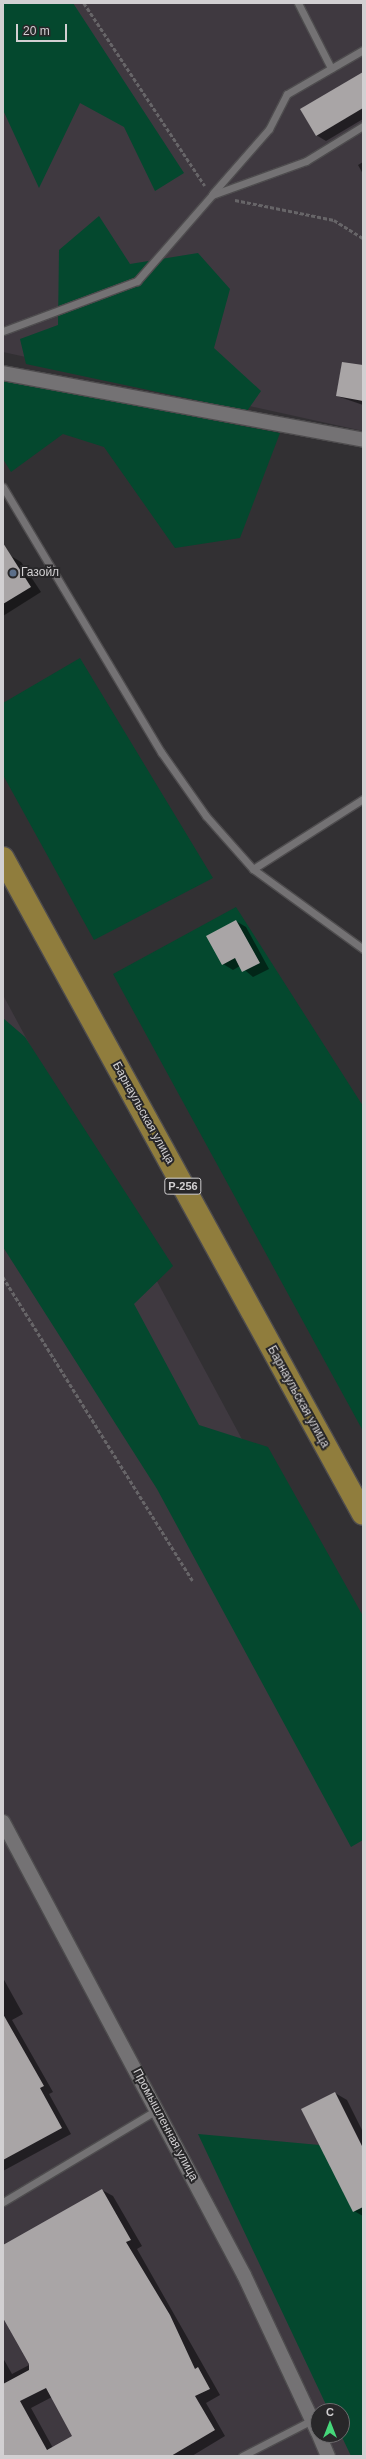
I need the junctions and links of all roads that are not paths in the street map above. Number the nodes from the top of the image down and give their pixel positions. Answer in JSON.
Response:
{"nodes":[{"id":1,"x":298,"y":3,"type":"edge"},
{"id":2,"x":363,"y":50,"type":"edge"},
{"id":3,"x":331,"y":68,"type":"junction"},
{"id":4,"x":363,"y":126,"type":"edge"},
{"id":5,"x":212,"y":195,"type":"junction"},
{"id":6,"x":3,"y":331,"type":"edge"},
{"id":7,"x":3,"y":373,"type":"edge"},
{"id":8,"x":363,"y":440,"type":"edge"},
{"id":9,"x":3,"y":487,"type":"edge"},
{"id":10,"x":363,"y":799,"type":"edge"},
{"id":11,"x":3,"y":858,"type":"edge"},
{"id":12,"x":253,"y":869,"type":"junction"},
{"id":13,"x":363,"y":949,"type":"edge"},
{"id":14,"x":363,"y":1514,"type":"edge"},
{"id":15,"x":3,"y":1822,"type":"edge"},
{"id":16,"x":157,"y":2110,"type":"junction"},
{"id":17,"x":3,"y":2202,"type":"edge"},
{"id":18,"x":310,"y":2416,"type":"edge"},
{"id":19,"x":310,"y":2431,"type":"edge"},
{"id":20,"x":322,"y":2443,"type":"edge"},
{"id":21,"x":242,"y":2456,"type":"edge"},
{"id":22,"x":328,"y":2456,"type":"edge"}],
"edges":[{"from":1,"to":3,"type":"lane"},
{"from":2,"to":3,"type":"lane"},
{"from":3,"to":5,"type":"lane"},
{"from":4,"to":5,"type":"lane"},
{"from":5,"to":6,"type":"lane"},
{"from":7,"to":8,"type":"street"},
{"from":9,"to":12,"type":"lane"},
{"from":10,"to":12,"type":"lane"},
{"from":11,"to":14,"type":"highway","name":"Барнаульская улица","number":"Р-256"},
{"from":12,"to":13,"type":"lane"},
{"from":15,"to":16,"type":"street","name":"Промышленная улица"},
{"from":16,"to":17,"type":"lane"},
{"from":16,"to":18,"type":"street","name":"Промышленная улица"},
{"from":19,"to":21,"type":"lane"},
{"from":20,"to":22,"type":"street","name":"Промышленная улица"}]}
